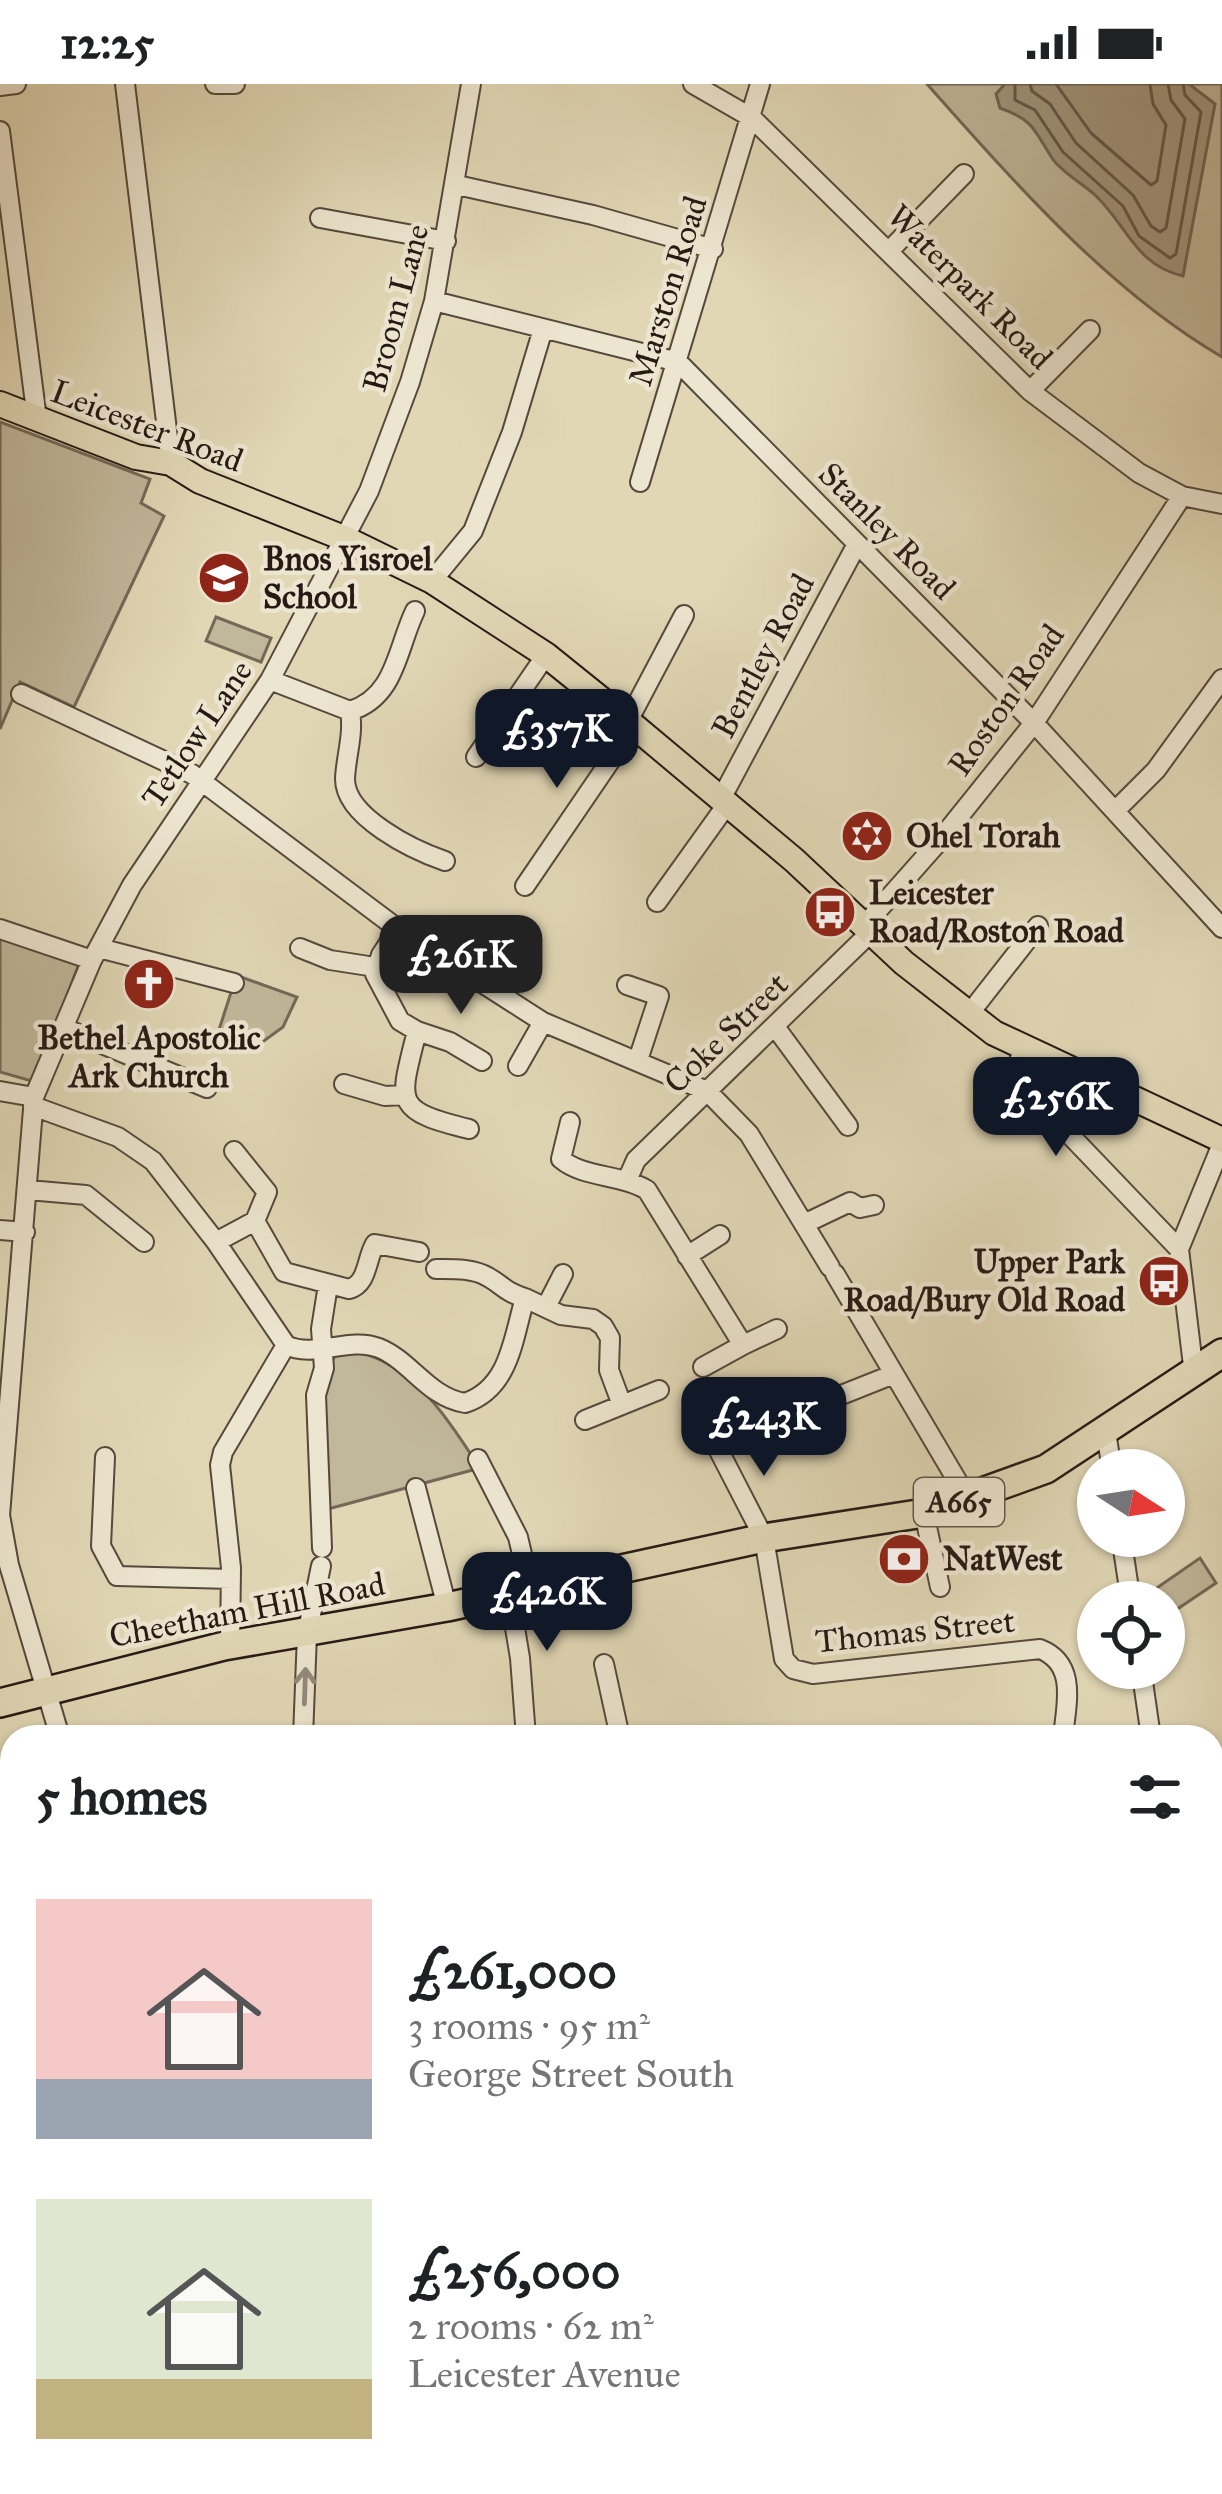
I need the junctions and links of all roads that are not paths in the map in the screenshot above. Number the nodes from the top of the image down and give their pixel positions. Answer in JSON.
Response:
{"nodes":[{"id":1,"x":16,"y":84,"type":"edge"},
{"id":2,"x":125,"y":84,"type":"edge"},
{"id":3,"x":215,"y":84,"type":"edge"},
{"id":4,"x":236,"y":84,"type":"edge"},
{"id":5,"x":471,"y":84,"type":"edge"},
{"id":6,"x":693,"y":84,"type":"edge"},
{"id":7,"x":760,"y":84,"type":"edge"},
{"id":8,"x":0,"y":86,"type":"edge"},
{"id":9,"x":752,"y":118,"type":"junction"},
{"id":10,"x":0,"y":131,"type":"edge"},
{"id":11,"x":964,"y":174,"type":"dead end"},
{"id":12,"x":457,"y":184,"type":"junction"},
{"id":13,"x":5,"y":205,"type":"edge"},
{"id":14,"x":320,"y":218,"type":"dead end"},
{"id":15,"x":446,"y":241,"type":"junction"},
{"id":16,"x":713,"y":249,"type":"junction"},
{"id":17,"x":890,"y":250,"type":"junction"},
{"id":18,"x":434,"y":301,"type":"junction"},
{"id":19,"x":543,"y":328,"type":"junction"},
{"id":20,"x":1090,"y":330,"type":"dead end"},
{"id":21,"x":678,"y":362,"type":"junction"},
{"id":22,"x":1030,"y":391,"type":"junction"},
{"id":23,"x":0,"y":404,"type":"edge"},
{"id":24,"x":37,"y":419,"type":"junction"},
{"id":25,"x":171,"y":463,"type":"junction"},
{"id":26,"x":640,"y":482,"type":"dead end"},
{"id":27,"x":1182,"y":496,"type":"junction"},
{"id":28,"x":1222,"y":504,"type":"edge"},
{"id":29,"x":346,"y":539,"type":"junction"},
{"id":30,"x":857,"y":544,"type":"junction"},
{"id":31,"x":432,"y":581,"type":"junction"},
{"id":32,"x":415,"y":611,"type":"dead end"},
{"id":33,"x":684,"y":615,"type":"dead end"},
{"id":34,"x":546,"y":655,"type":"junction"},
{"id":35,"x":1222,"y":679,"type":"edge"},
{"id":36,"x":270,"y":680,"type":"junction"},
{"id":37,"x":21,"y":694,"type":"dead end"},
{"id":38,"x":350,"y":711,"type":"junction"},
{"id":39,"x":631,"y":723,"type":"junction"},
{"id":40,"x":1034,"y":723,"type":"junction"},
{"id":41,"x":476,"y":757,"type":"dead end"},
{"id":42,"x":202,"y":781,"type":"junction"},
{"id":43,"x":725,"y":800,"type":"junction"},
{"id":44,"x":1115,"y":811,"type":"junction"},
{"id":45,"x":445,"y":861,"type":"dead end"},
{"id":46,"x":525,"y":886,"type":"dead end"},
{"id":47,"x":658,"y":902,"type":"dead end"},
{"id":48,"x":1039,"y":926,"type":"dead end"},
{"id":49,"x":1222,"y":928,"type":"edge"},
{"id":50,"x":0,"y":929,"type":"edge"},
{"id":51,"x":398,"y":929,"type":"junction"},
{"id":52,"x":867,"y":930,"type":"junction"},
{"id":53,"x":299,"y":948,"type":"dead end"},
{"id":54,"x":96,"y":954,"type":"junction"},
{"id":55,"x":375,"y":967,"type":"junction"},
{"id":56,"x":234,"y":982,"type":"dead end"},
{"id":57,"x":627,"y":985,"type":"dead end"},
{"id":58,"x":969,"y":1014,"type":"junction"},
{"id":59,"x":543,"y":1022,"type":"junction"},
{"id":60,"x":64,"y":1028,"type":"junction"},
{"id":61,"x":776,"y":1028,"type":"junction"},
{"id":62,"x":416,"y":1031,"type":"junction"},
{"id":63,"x":1025,"y":1048,"type":"junction"},
{"id":64,"x":482,"y":1060,"type":"dead end"},
{"id":65,"x":638,"y":1060,"type":"junction"},
{"id":66,"x":518,"y":1066,"type":"dead end"},
{"id":67,"x":344,"y":1084,"type":"dead end"},
{"id":68,"x":207,"y":1088,"type":"dead end"},
{"id":69,"x":0,"y":1091,"type":"edge"},
{"id":70,"x":707,"y":1091,"type":"junction"},
{"id":71,"x":404,"y":1095,"type":"junction"},
{"id":72,"x":33,"y":1101,"type":"junction"},
{"id":73,"x":570,"y":1122,"type":"dead end"},
{"id":74,"x":848,"y":1126,"type":"dead end"},
{"id":75,"x":470,"y":1130,"type":"dead end"},
{"id":76,"x":1222,"y":1142,"type":"edge"},
{"id":77,"x":234,"y":1151,"type":"dead end"},
{"id":78,"x":628,"y":1178,"type":"junction"},
{"id":79,"x":28,"y":1190,"type":"junction"},
{"id":80,"x":874,"y":1205,"type":"dead end"},
{"id":81,"x":255,"y":1221,"type":"junction"},
{"id":82,"x":806,"y":1223,"type":"junction"},
{"id":83,"x":0,"y":1230,"type":"edge"},
{"id":84,"x":25,"y":1232,"type":"junction"},
{"id":85,"x":720,"y":1235,"type":"dead end"},
{"id":86,"x":144,"y":1242,"type":"dead end"},
{"id":87,"x":216,"y":1242,"type":"junction"},
{"id":88,"x":1179,"y":1250,"type":"junction"},
{"id":89,"x":419,"y":1252,"type":"dead end"},
{"id":90,"x":687,"y":1256,"type":"junction"},
{"id":91,"x":436,"y":1269,"type":"dead end"},
{"id":92,"x":563,"y":1274,"type":"dead end"},
{"id":93,"x":328,"y":1285,"type":"junction"},
{"id":94,"x":524,"y":1298,"type":"junction"},
{"id":95,"x":546,"y":1307,"type":"junction"},
{"id":96,"x":777,"y":1330,"type":"dead end"},
{"id":97,"x":286,"y":1345,"type":"junction"},
{"id":98,"x":743,"y":1345,"type":"junction"},
{"id":99,"x":323,"y":1348,"type":"junction"},
{"id":100,"x":1222,"y":1353,"type":"edge"},
{"id":101,"x":704,"y":1367,"type":"dead end"},
{"id":102,"x":894,"y":1374,"type":"junction"},
{"id":103,"x":1194,"y":1374,"type":"junction"},
{"id":104,"x":659,"y":1390,"type":"dead end"},
{"id":105,"x":622,"y":1405,"type":"junction"},
{"id":106,"x":585,"y":1420,"type":"dead end"},
{"id":107,"x":1106,"y":1432,"type":"junction"},
{"id":108,"x":3,"y":1442,"type":"edge"},
{"id":109,"x":1109,"y":1449,"type":"edge"},
{"id":110,"x":105,"y":1457,"type":"dead end"},
{"id":111,"x":478,"y":1459,"type":"dead end"},
{"id":112,"x":416,"y":1488,"type":"dead end"},
{"id":113,"x":968,"y":1499,"type":"junction"},
{"id":114,"x":924,"y":1513,"type":"junction"},
{"id":115,"x":764,"y":1538,"type":"junction"},
{"id":116,"x":231,"y":1580,"type":"junction"},
{"id":117,"x":940,"y":1587,"type":"dead end"},
{"id":118,"x":519,"y":1590,"type":"junction"},
{"id":119,"x":447,"y":1607,"type":"junction"},
{"id":120,"x":307,"y":1634,"type":"junction"},
{"id":121,"x":230,"y":1645,"type":"junction"},
{"id":122,"x":604,"y":1664,"type":"dead end"},
{"id":123,"x":49,"y":1688,"type":"junction"},
{"id":124,"x":1144,"y":1689,"type":"edge"},
{"id":125,"x":0,"y":1703,"type":"edge"},
{"id":126,"x":57,"y":1725,"type":"edge"},
{"id":127,"x":303,"y":1725,"type":"edge"},
{"id":128,"x":526,"y":1725,"type":"edge"},
{"id":129,"x":617,"y":1725,"type":"edge"},
{"id":130,"x":1064,"y":1725,"type":"edge"},
{"id":131,"x":1149,"y":1725,"type":"edge"}],
"edges":[{"from":1,"to":8,"type":"street"},
{"from":2,"to":25,"type":"street"},
{"from":3,"to":4,"type":"street"},
{"from":5,"to":12,"type":"street","name":"Broom Lane"},
{"from":6,"to":9,"type":"street","name":"Waterpark Road"},
{"from":7,"to":9,"type":"street","name":"Marston Road"},
{"from":9,"to":16,"type":"street","name":"Marston Road"},
{"from":9,"to":17,"type":"street","name":"Waterpark Road"},
{"from":10,"to":13,"type":"street"},
{"from":11,"to":17,"type":"street"},
{"from":12,"to":15,"type":"street","name":"Broom Lane"},
{"from":12,"to":16,"type":"street"},
{"from":13,"to":24,"type":"street"},
{"from":14,"to":15,"type":"street"},
{"from":15,"to":18,"type":"street","name":"Broom Lane"},
{"from":16,"to":21,"type":"street","name":"Marston Road"},
{"from":17,"to":22,"type":"street","name":"Waterpark Road"},
{"from":18,"to":19,"type":"street"},
{"from":18,"to":29,"type":"street","name":"Broom Lane"},
{"from":19,"to":21,"type":"street"},
{"from":19,"to":31,"type":"street"},
{"from":20,"to":22,"type":"street"},
{"from":21,"to":26,"type":"street","name":"Marston Road"},
{"from":21,"to":30,"type":"street","name":"Stanley Road"},
{"from":22,"to":27,"type":"street","name":"Waterpark Road"},
{"from":23,"to":24,"type":"main road","name":"Leicester Road"},
{"from":24,"to":25,"type":"main road","name":"Leicester Road"},
{"from":25,"to":29,"type":"main road","name":"Leicester Road"},
{"from":27,"to":28,"type":"street","name":"Waterpark Road"},
{"from":27,"to":40,"type":"street","name":"Roston Road"},
{"from":29,"to":31,"type":"main road","name":"Leicester Road"},
{"from":29,"to":36,"type":"street","name":"Tetlow Lane"},
{"from":30,"to":40,"type":"street","name":"Stanley Road"},
{"from":30,"to":43,"type":"street","name":"Bentley Road"},
{"from":31,"to":34,"type":"main road","name":"Leicester Road"},
{"from":32,"to":38,"type":"street"},
{"from":33,"to":39,"type":"street"},
{"from":34,"to":39,"type":"main road","name":"Leicester Road"},
{"from":34,"to":41,"type":"street"},
{"from":35,"to":44,"type":"street"},
{"from":36,"to":38,"type":"street"},
{"from":36,"to":42,"type":"street","name":"Tetlow Lane"},
{"from":37,"to":42,"type":"street"},
{"from":38,"to":45,"type":"street"},
{"from":39,"to":43,"type":"main road","name":"Leicester Road"},
{"from":39,"to":46,"type":"street"},
{"from":40,"to":44,"type":"street","name":"Stanley Road"},
{"from":40,"to":52,"type":"street","name":"Roston Road"},
{"from":42,"to":51,"type":"street"},
{"from":42,"to":54,"type":"street","name":"Tetlow Lane"},
{"from":43,"to":47,"type":"street","name":"Bentley Road"},
{"from":43,"to":52,"type":"main road","name":"Leicester Road"},
{"from":44,"to":49,"type":"street","name":"Stanley Road"},
{"from":48,"to":58,"type":"street"},
{"from":50,"to":54,"type":"street"},
{"from":51,"to":55,"type":"street"},
{"from":51,"to":59,"type":"street"},
{"from":52,"to":58,"type":"main road","name":"Leicester Road"},
{"from":52,"to":61,"type":"street","name":"Coke Street"},
{"from":53,"to":55,"type":"street"},
{"from":54,"to":56,"type":"street"},
{"from":54,"to":60,"type":"street","name":"Tetlow Lane"},
{"from":55,"to":62,"type":"street"},
{"from":57,"to":65,"type":"street"},
{"from":58,"to":63,"type":"main road","name":"Leicester Road"},
{"from":59,"to":65,"type":"street"},
{"from":59,"to":66,"type":"street"},
{"from":60,"to":68,"type":"street"},
{"from":60,"to":72,"type":"street","name":"Tetlow Lane"},
{"from":61,"to":70,"type":"street","name":"Coke Street"},
{"from":61,"to":74,"type":"street"},
{"from":62,"to":64,"type":"street"},
{"from":62,"to":71,"type":"street"},
{"from":63,"to":76,"type":"main road","name":"Leicester Road"},
{"from":63,"to":88,"type":"street"},
{"from":65,"to":70,"type":"street"},
{"from":67,"to":71,"type":"street"},
{"from":69,"to":72,"type":"street"},
{"from":70,"to":78,"type":"street","name":"Coke Street"},
{"from":70,"to":82,"type":"street"},
{"from":71,"to":75,"type":"street"},
{"from":72,"to":79,"type":"street"},
{"from":72,"to":87,"type":"street"},
{"from":73,"to":78,"type":"street"},
{"from":76,"to":88,"type":"street"},
{"from":77,"to":81,"type":"street"},
{"from":78,"to":90,"type":"street"},
{"from":79,"to":84,"type":"street"},
{"from":79,"to":86,"type":"street"},
{"from":80,"to":82,"type":"street"},
{"from":81,"to":87,"type":"street"},
{"from":81,"to":93,"type":"street"},
{"from":82,"to":102,"type":"street"},
{"from":83,"to":84,"type":"street"},
{"from":84,"to":108,"type":"street"},
{"from":85,"to":90,"type":"street"},
{"from":87,"to":97,"type":"street"},
{"from":88,"to":103,"type":"street"},
{"from":89,"to":93,"type":"street"},
{"from":90,"to":98,"type":"street"},
{"from":91,"to":94,"type":"street"},
{"from":92,"to":95,"type":"street"},
{"from":93,"to":99,"type":"street"},
{"from":94,"to":95,"type":"street"},
{"from":94,"to":99,"type":"street"},
{"from":95,"to":105,"type":"street"},
{"from":96,"to":98,"type":"street"},
{"from":97,"to":99,"type":"street"},
{"from":97,"to":116,"type":"street"},
{"from":98,"to":101,"type":"street"},
{"from":99,"to":120,"type":"street"},
{"from":100,"to":103,"type":"highway","number":"A665"},
{"from":102,"to":113,"type":"street"},
{"from":102,"to":115,"type":"street","name":"Thomas Street"},
{"from":103,"to":107,"type":"highway","number":"A665"},
{"from":104,"to":105,"type":"street"},
{"from":105,"to":106,"type":"street"},
{"from":107,"to":109,"type":"street"},
{"from":107,"to":113,"type":"highway","number":"A665"},
{"from":108,"to":123,"type":"street"},
{"from":110,"to":116,"type":"street"},
{"from":111,"to":118,"type":"street"},
{"from":112,"to":119,"type":"street"},
{"from":113,"to":114,"type":"highway","number":"A665"},
{"from":114,"to":115,"type":"highway","number":"A665"},
{"from":114,"to":117,"type":"street"},
{"from":115,"to":118,"type":"highway","number":"A665"},
{"from":115,"to":130,"type":"street","name":"Thomas Street"},
{"from":116,"to":121,"type":"street"},
{"from":118,"to":119,"type":"highway","name":"Cheetham Hill Road","number":"A665"},
{"from":118,"to":128,"type":"street"},
{"from":119,"to":120,"type":"highway","name":"Cheetham Hill Road","number":"A665"},
{"from":120,"to":121,"type":"highway","name":"Cheetham Hill Road","number":"A665"},
{"from":127,"to":120,"type":"street","one_way":true},
{"from":121,"to":123,"type":"highway","name":"Cheetham Hill Road","number":"A665"},
{"from":122,"to":129,"type":"street"},
{"from":123,"to":125,"type":"highway","name":"Cheetham Hill Road","number":"A665"},
{"from":123,"to":126,"type":"street"},
{"from":124,"to":131,"type":"street"}]}
